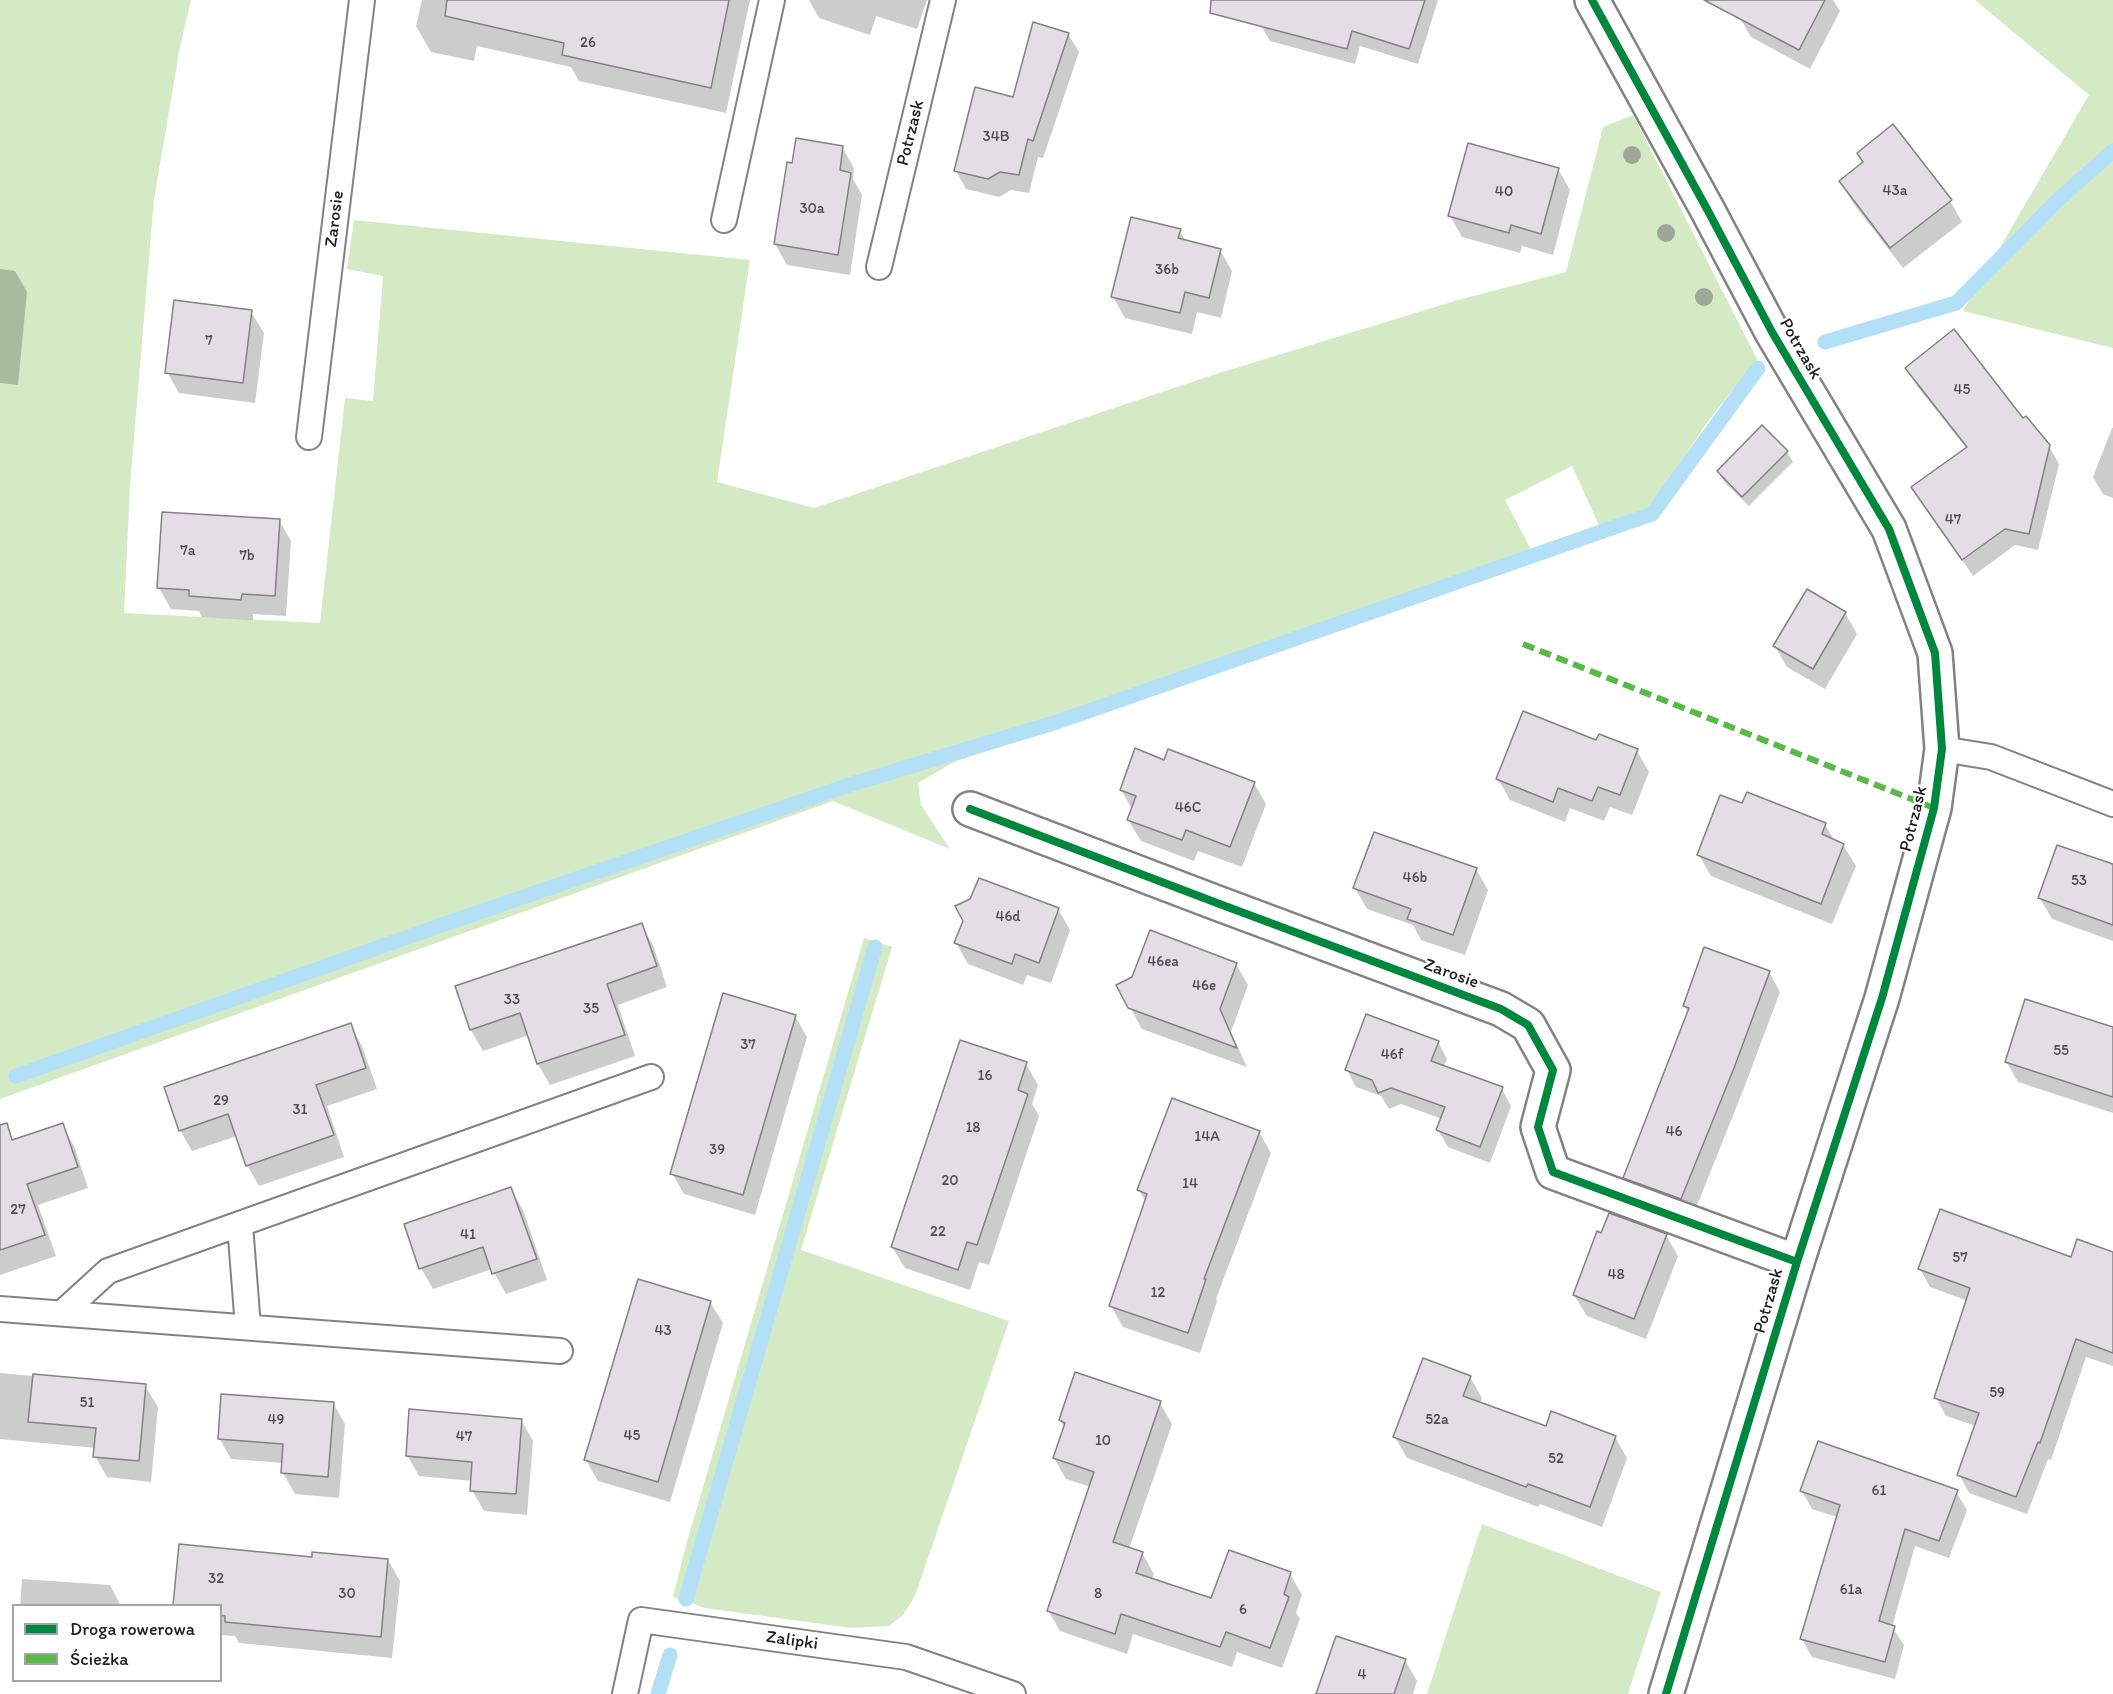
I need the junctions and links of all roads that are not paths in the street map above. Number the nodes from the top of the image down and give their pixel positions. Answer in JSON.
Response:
{"nodes":[{"id":1,"x":362,"y":0,"type":"edge"},
{"id":2,"x":772,"y":0,"type":"edge"},
{"id":3,"x":943,"y":0,"type":"edge"},
{"id":4,"x":1592,"y":0,"type":"edge"},
{"id":5,"x":724,"y":220,"type":"dead end"},
{"id":6,"x":879,"y":267,"type":"dead end"},
{"id":7,"x":309,"y":437,"type":"dead end"},
{"id":8,"x":1942,"y":748,"type":"junction"},
{"id":9,"x":2113,"y":804,"type":"edge"},
{"id":10,"x":970,"y":809,"type":"dead end"},
{"id":11,"x":651,"y":1077,"type":"dead end"},
{"id":12,"x":240,"y":1225,"type":"junction"},
{"id":13,"x":1797,"y":1262,"type":"junction"},
{"id":14,"x":0,"y":1309,"type":"edge"},
{"id":15,"x":62,"y":1313,"type":"junction"},
{"id":16,"x":248,"y":1327,"type":"junction"},
{"id":17,"x":560,"y":1351,"type":"dead end"},
{"id":18,"x":625,"y":1694,"type":"edge"},
{"id":19,"x":1012,"y":1694,"type":"edge"},
{"id":20,"x":1666,"y":1694,"type":"edge"}],
"edges":[{"from":1,"to":7,"type":"lane","name":"Zarosie"},
{"from":2,"to":5,"type":"lane"},
{"from":3,"to":6,"type":"lane","name":"Potrzask"},
{"from":4,"to":8,"type":"street","name":"Potrzask"},
{"from":8,"to":9,"type":"lane"},
{"from":8,"to":13,"type":"street","name":"Potrzask"},
{"from":10,"to":13,"type":"street","name":"Zarosie"},
{"from":11,"to":12,"type":"lane"},
{"from":12,"to":15,"type":"lane"},
{"from":12,"to":16,"type":"lane"},
{"from":13,"to":20,"type":"street","name":"Potrzask"},
{"from":14,"to":15,"type":"lane"},
{"from":15,"to":16,"type":"lane"},
{"from":16,"to":17,"type":"lane"},
{"from":18,"to":19,"type":"lane","name":"Zalipki"}]}
